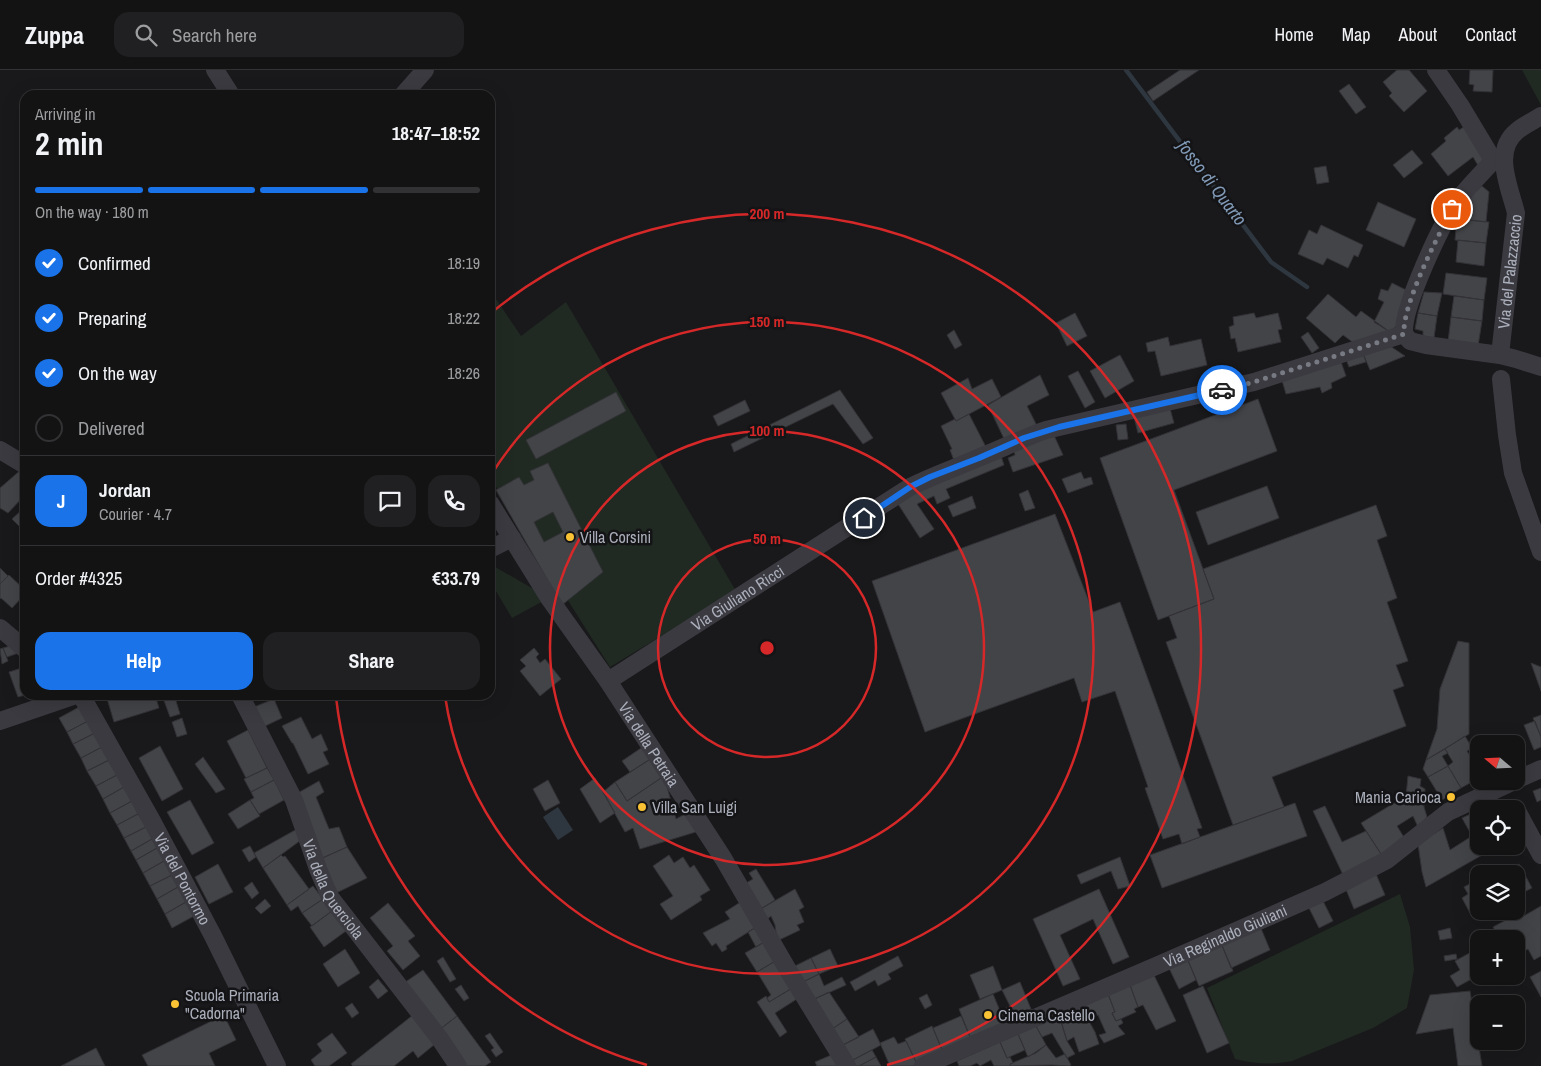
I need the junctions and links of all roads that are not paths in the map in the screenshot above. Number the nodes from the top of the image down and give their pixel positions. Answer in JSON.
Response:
{"nodes":[{"id":1,"x":215,"y":70,"type":"edge"},
{"id":2,"x":425,"y":70,"type":"edge"},
{"id":3,"x":1436,"y":70,"type":"edge"},
{"id":4,"x":228,"y":90,"type":"edge"},
{"id":5,"x":407,"y":90,"type":"edge"},
{"id":6,"x":1541,"y":116,"type":"edge"},
{"id":7,"x":1404,"y":334,"type":"junction"},
{"id":8,"x":1500,"y":355,"type":"junction"},
{"id":9,"x":1541,"y":367,"type":"edge"},
{"id":10,"x":1501,"y":379,"type":"dead end"},
{"id":11,"x":0,"y":450,"type":"edge"},
{"id":12,"x":20,"y":462,"type":"edge"},
{"id":13,"x":495,"y":511,"type":"edge"},
{"id":14,"x":512,"y":538,"type":"junction"},
{"id":15,"x":495,"y":546,"type":"edge"},
{"id":16,"x":1541,"y":552,"type":"edge"},
{"id":17,"x":0,"y":628,"type":"edge"},
{"id":18,"x":20,"y":644,"type":"edge"},
{"id":19,"x":608,"y":681,"type":"junction"},
{"id":20,"x":61,"y":700,"type":"edge"},
{"id":21,"x":84,"y":700,"type":"edge"},
{"id":22,"x":243,"y":700,"type":"edge"},
{"id":23,"x":0,"y":721,"type":"edge"},
{"id":24,"x":1541,"y":770,"type":"edge"},
{"id":25,"x":1525,"y":776,"type":"edge"},
{"id":26,"x":1494,"y":790,"type":"edge"},
{"id":27,"x":1525,"y":825,"type":"edge"},
{"id":28,"x":1541,"y":853,"type":"edge"},
{"id":29,"x":277,"y":1066,"type":"edge"},
{"id":30,"x":458,"y":1066,"type":"edge"},
{"id":31,"x":847,"y":1066,"type":"edge"},
{"id":32,"x":923,"y":1066,"type":"edge"}],
"edges":[{"from":1,"to":4,"type":"street"},
{"from":2,"to":5,"type":"street"},
{"from":3,"to":7,"type":"street"},
{"from":6,"to":8,"type":"street","name":"Via del Palazzaccio"},
{"from":7,"to":8,"type":"street"},
{"from":7,"to":19,"type":"street","name":"Via Giuliano Ricci"},
{"from":8,"to":9,"type":"street"},
{"from":10,"to":16,"type":"street"},
{"from":11,"to":12,"type":"street"},
{"from":13,"to":14,"type":"street","name":"Via della Petraia"},
{"from":14,"to":15,"type":"street"},
{"from":14,"to":19,"type":"street","name":"Via della Petraia"},
{"from":17,"to":18,"type":"street"},
{"from":19,"to":31,"type":"street","name":"Via della Petraia"},
{"from":20,"to":23,"type":"street"},
{"from":21,"to":29,"type":"street","name":"Via del Pontormo"},
{"from":22,"to":30,"type":"street","name":"Via della Querciola"},
{"from":24,"to":25,"type":"street","name":"Via Reginaldo Giuliani"},
{"from":26,"to":32,"type":"street","name":"Via Reginaldo Giuliani"},
{"from":27,"to":28,"type":"street"}]}
